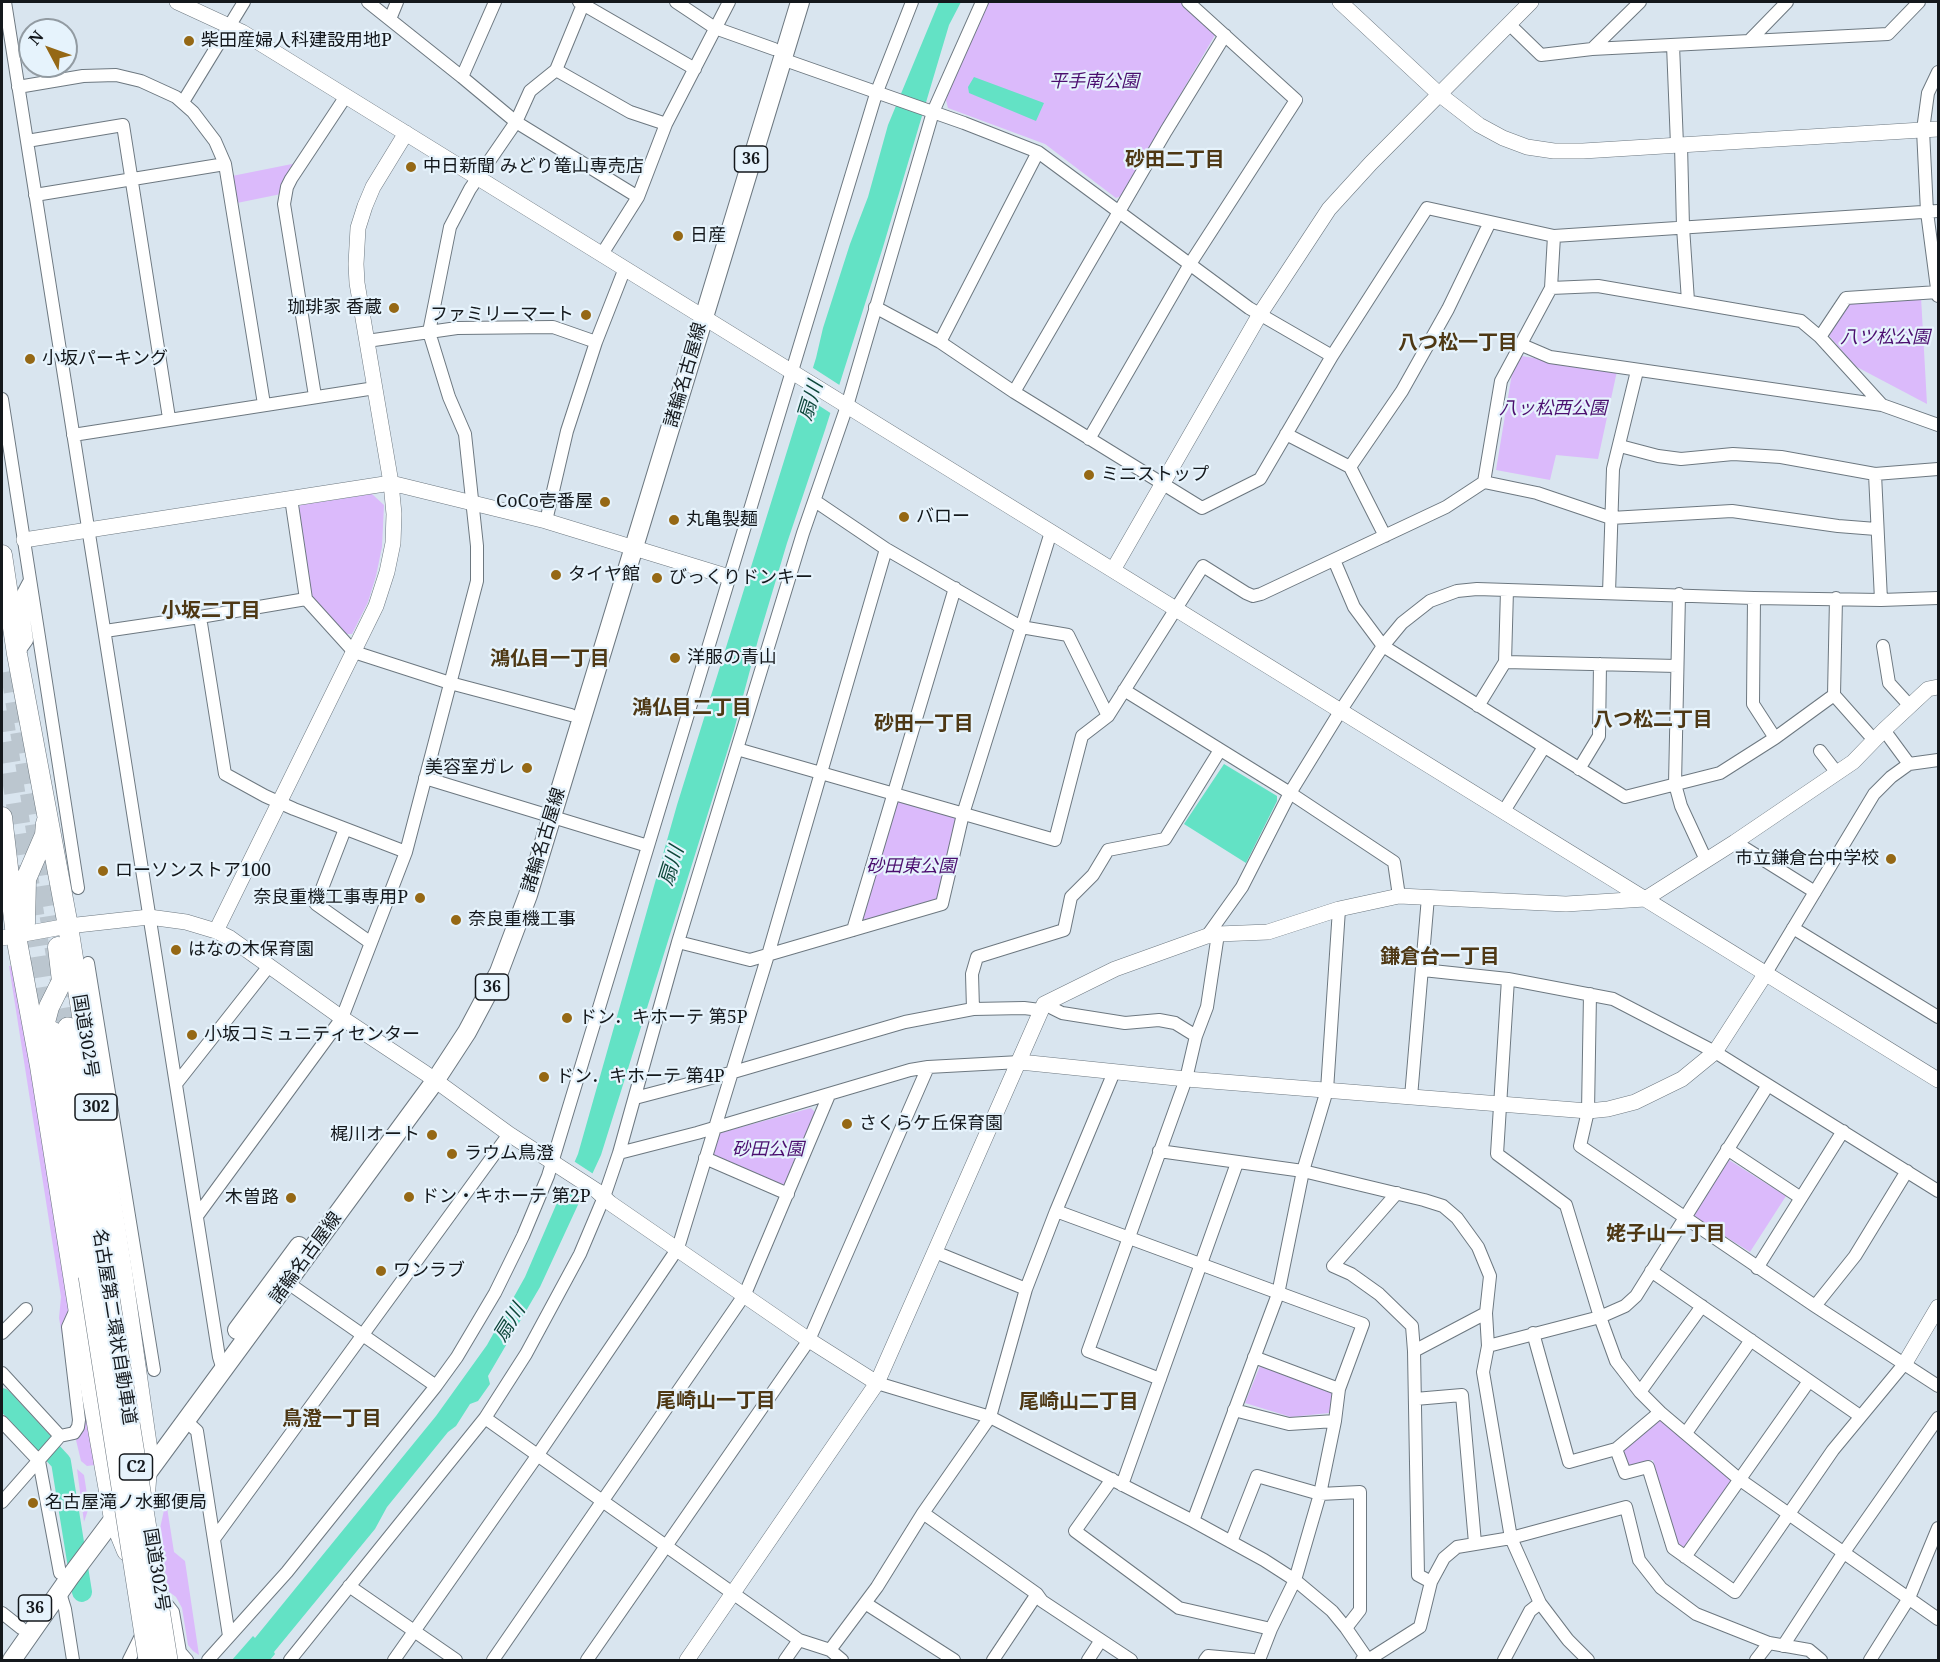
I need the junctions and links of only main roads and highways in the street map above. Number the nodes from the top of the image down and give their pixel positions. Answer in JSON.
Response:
{"nodes":[{"id":1,"x":788,"y":2,"type":"edge"},
{"id":2,"x":800,"y":2,"type":"edge"},
{"id":3,"x":778,"y":54,"type":"junction"},
{"id":4,"x":628,"y":546,"type":"junction"},
{"id":5,"x":2,"y":555,"type":"edge"},
{"id":6,"x":47,"y":814,"type":"junction"},
{"id":7,"x":546,"y":814,"type":"junction"},
{"id":8,"x":2,"y":817,"type":"edge"},
{"id":9,"x":68,"y":926,"type":"junction"},
{"id":10,"x":9,"y":937,"type":"edge"},
{"id":11,"x":75,"y":1025,"type":"joint"},
{"id":12,"x":40,"y":1066,"type":"junction"},
{"id":13,"x":430,"y":1077,"type":"junction"},
{"id":14,"x":113,"y":1270,"type":"junction"},
{"id":15,"x":221,"y":1364,"type":"junction"},
{"id":16,"x":147,"y":1464,"type":"junction"},
{"id":17,"x":113,"y":1511,"type":"junction"},
{"id":18,"x":73,"y":1563,"type":"junction"},
{"id":19,"x":2,"y":1654,"type":"edge"},
{"id":20,"x":12,"y":1660,"type":"edge"},
{"id":21,"x":146,"y":1660,"type":"edge"},
{"id":22,"x":169,"y":1660,"type":"edge"}],
"edges":[{"from":1,"to":3,"type":"main road","name":"諸輪名古屋線","number":"36"},
{"from":2,"to":3,"type":"main road","name":"諸輪名古屋線","number":"36"},
{"from":3,"to":4,"type":"main road","name":"諸輪名古屋線","number":"36"},
{"from":4,"to":7,"type":"main road","name":"諸輪名古屋線","number":"36"},
{"from":4,"to":7,"type":"main road","name":"諸輪名古屋線","number":"36"},
{"from":5,"to":6,"type":"highway","name":"国道302号"},
{"from":6,"to":9,"type":"highway","name":"国道302号"},
{"from":6,"to":10,"type":"highway"},
{"from":7,"to":13,"type":"main road","name":"諸輪名古屋線","number":"36"},
{"from":8,"to":10,"type":"highway","name":"国道302号","number":"302"},
{"from":9,"to":11,"type":"highway","name":"国道302号"},
{"from":9,"to":12,"type":"highway"},
{"from":10,"to":12,"type":"highway","name":"国道302号","number":"302"},
{"from":11,"to":14,"type":"highway","name":"名古屋第二環状自動車道","number":"C2"},
{"from":12,"to":17,"type":"highway","name":"国道302号","number":"302"},
{"from":13,"to":15,"type":"main road","name":"諸輪名古屋線","number":"36"},
{"from":13,"to":15,"type":"main road","name":"諸輪名古屋線","number":"36"},
{"from":14,"to":16,"type":"highway","name":"国道302号"},
{"from":14,"to":21,"type":"highway","name":"名古屋第二環状自動車道","number":"C2","bridge":true},
{"from":14,"to":22,"type":"highway","name":"名古屋第二環状自動車道","number":"C2","bridge":true},
{"from":15,"to":16,"type":"main road","name":"諸輪名古屋線","number":"36"},
{"from":15,"to":16,"type":"main road","name":"諸輪名古屋線","number":"36"},
{"from":16,"to":17,"type":"main road","name":"諸輪名古屋線","number":"36"},
{"from":16,"to":22,"type":"highway","name":"国道302号"},
{"from":17,"to":18,"type":"main road","name":"諸輪名古屋線","number":"36"},
{"from":17,"to":21,"type":"highway","name":"国道302号","number":"302"},
{"from":18,"to":19,"type":"main road","name":"諸輪名古屋線","number":"36"},
{"from":18,"to":20,"type":"main road","name":"諸輪名古屋線","number":"36"}]}
